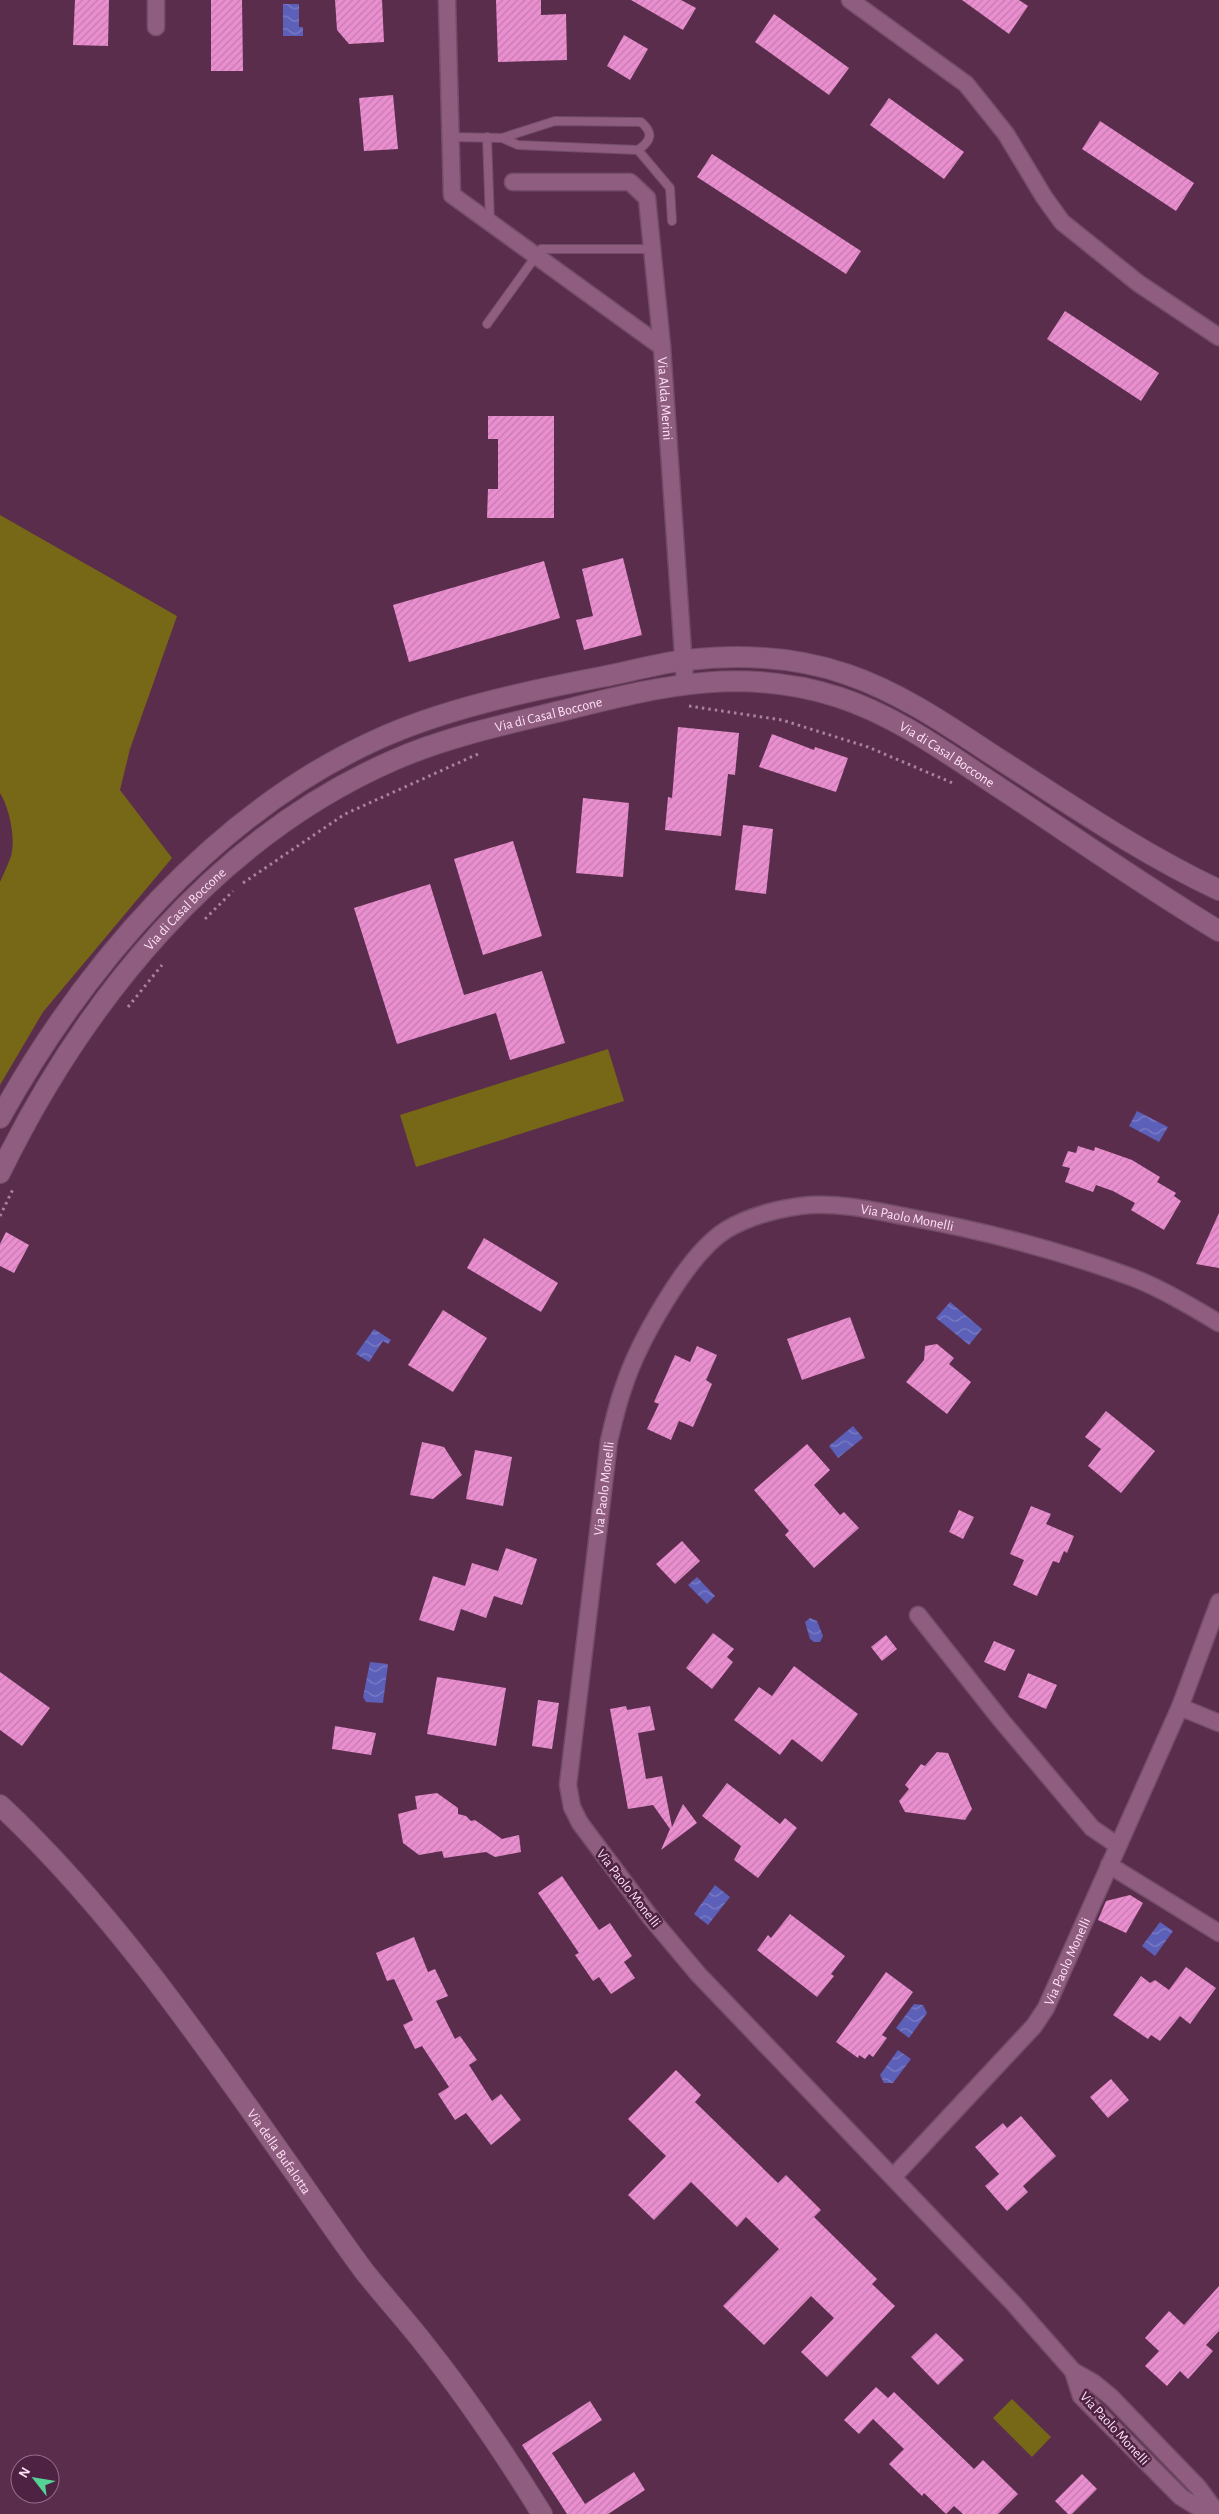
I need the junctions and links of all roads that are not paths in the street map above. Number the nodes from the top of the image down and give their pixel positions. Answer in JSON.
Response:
{"nodes":[{"id":1,"x":156,"y":0,"type":"edge"},
{"id":2,"x":447,"y":0,"type":"edge"},
{"id":3,"x":850,"y":0,"type":"edge"},
{"id":4,"x":156,"y":27,"type":"dead end"},
{"id":5,"x":450,"y":137,"type":"junction"},
{"id":6,"x":487,"y":137,"type":"junction"},
{"id":7,"x":502,"y":138,"type":"junction"},
{"id":8,"x":638,"y":150,"type":"junction"},
{"id":9,"x":513,"y":182,"type":"dead end"},
{"id":10,"x":672,"y":221,"type":"dead end"},
{"id":11,"x":490,"y":224,"type":"junction"},
{"id":12,"x":653,"y":249,"type":"junction"},
{"id":13,"x":535,"y":257,"type":"junction"},
{"id":14,"x":487,"y":324,"type":"dead end"},
{"id":15,"x":1219,"y":338,"type":"edge"},
{"id":16,"x":662,"y":347,"type":"junction"},
{"id":17,"x":683,"y":660,"type":"junction"},
{"id":18,"x":685,"y":683,"type":"junction"},
{"id":19,"x":1219,"y":890,"type":"edge"},
{"id":20,"x":1219,"y":931,"type":"edge"},
{"id":21,"x":0,"y":1118,"type":"edge"},
{"id":22,"x":8,"y":1178,"type":"edge"},
{"id":23,"x":1219,"y":1323,"type":"edge"},
{"id":24,"x":1219,"y":1602,"type":"edge"},
{"id":25,"x":918,"y":1614,"type":"dead end"},
{"id":26,"x":1180,"y":1706,"type":"junction"},
{"id":27,"x":1219,"y":1723,"type":"edge"},
{"id":28,"x":0,"y":1805,"type":"edge"},
{"id":29,"x":1117,"y":1844,"type":"junction"},
{"id":30,"x":1109,"y":1865,"type":"junction"},
{"id":31,"x":1219,"y":1933,"type":"edge"},
{"id":32,"x":894,"y":2176,"type":"junction"},
{"id":33,"x":1073,"y":2371,"type":"junction"},
{"id":34,"x":542,"y":2514,"type":"edge"},
{"id":35,"x":1209,"y":2514,"type":"edge"},
{"id":36,"x":1218,"y":2514,"type":"edge"}],
"edges":[{"from":1,"to":4,"type":"street"},
{"from":2,"to":5,"type":"street"},
{"from":3,"to":15,"type":"street"},
{"from":5,"to":6,"type":"lane"},
{"from":5,"to":11,"type":"street","name":"Via Alda Merini"},
{"from":6,"to":7,"type":"lane"},
{"from":6,"to":11,"type":"lane"},
{"from":7,"to":8,"type":"lane"},
{"from":7,"to":8,"type":"lane"},
{"from":8,"to":10,"type":"lane"},
{"from":9,"to":12,"type":"street"},
{"from":11,"to":13,"type":"street","name":"Via Alda Merini"},
{"from":12,"to":13,"type":"lane"},
{"from":12,"to":16,"type":"street"},
{"from":13,"to":14,"type":"lane"},
{"from":13,"to":16,"type":"street","name":"Via Alda Merini"},
{"from":16,"to":17,"type":"street","name":"Via Alda Merini"},
{"from":17,"to":18,"type":"street","name":"Via Alda Merini"},
{"from":17,"to":19,"type":"street","name":"Via di Casal Boccone"},
{"from":17,"to":21,"type":"street","name":"Via di Casal Boccone"},
{"from":18,"to":20,"type":"street","name":"Via di Casal Boccone"},
{"from":18,"to":22,"type":"street","name":"Via di Casal Boccone"},
{"from":23,"to":32,"type":"street","name":"Via Paolo Monelli"},
{"from":24,"to":26,"type":"street","name":"Via Paolo Monelli"},
{"from":25,"to":29,"type":"street"},
{"from":26,"to":27,"type":"street"},
{"from":26,"to":29,"type":"street","name":"Via Paolo Monelli"},
{"from":28,"to":34,"type":"street","name":"Via della Bufalotta"},
{"from":29,"to":30,"type":"street","name":"Via Paolo Monelli"},
{"from":30,"to":31,"type":"street"},
{"from":30,"to":32,"type":"street","name":"Via Paolo Monelli"},
{"from":32,"to":33,"type":"street","name":"Via Paolo Monelli"},
{"from":33,"to":35,"type":"street","name":"Via Paolo Monelli"},
{"from":33,"to":36,"type":"street"}]}
